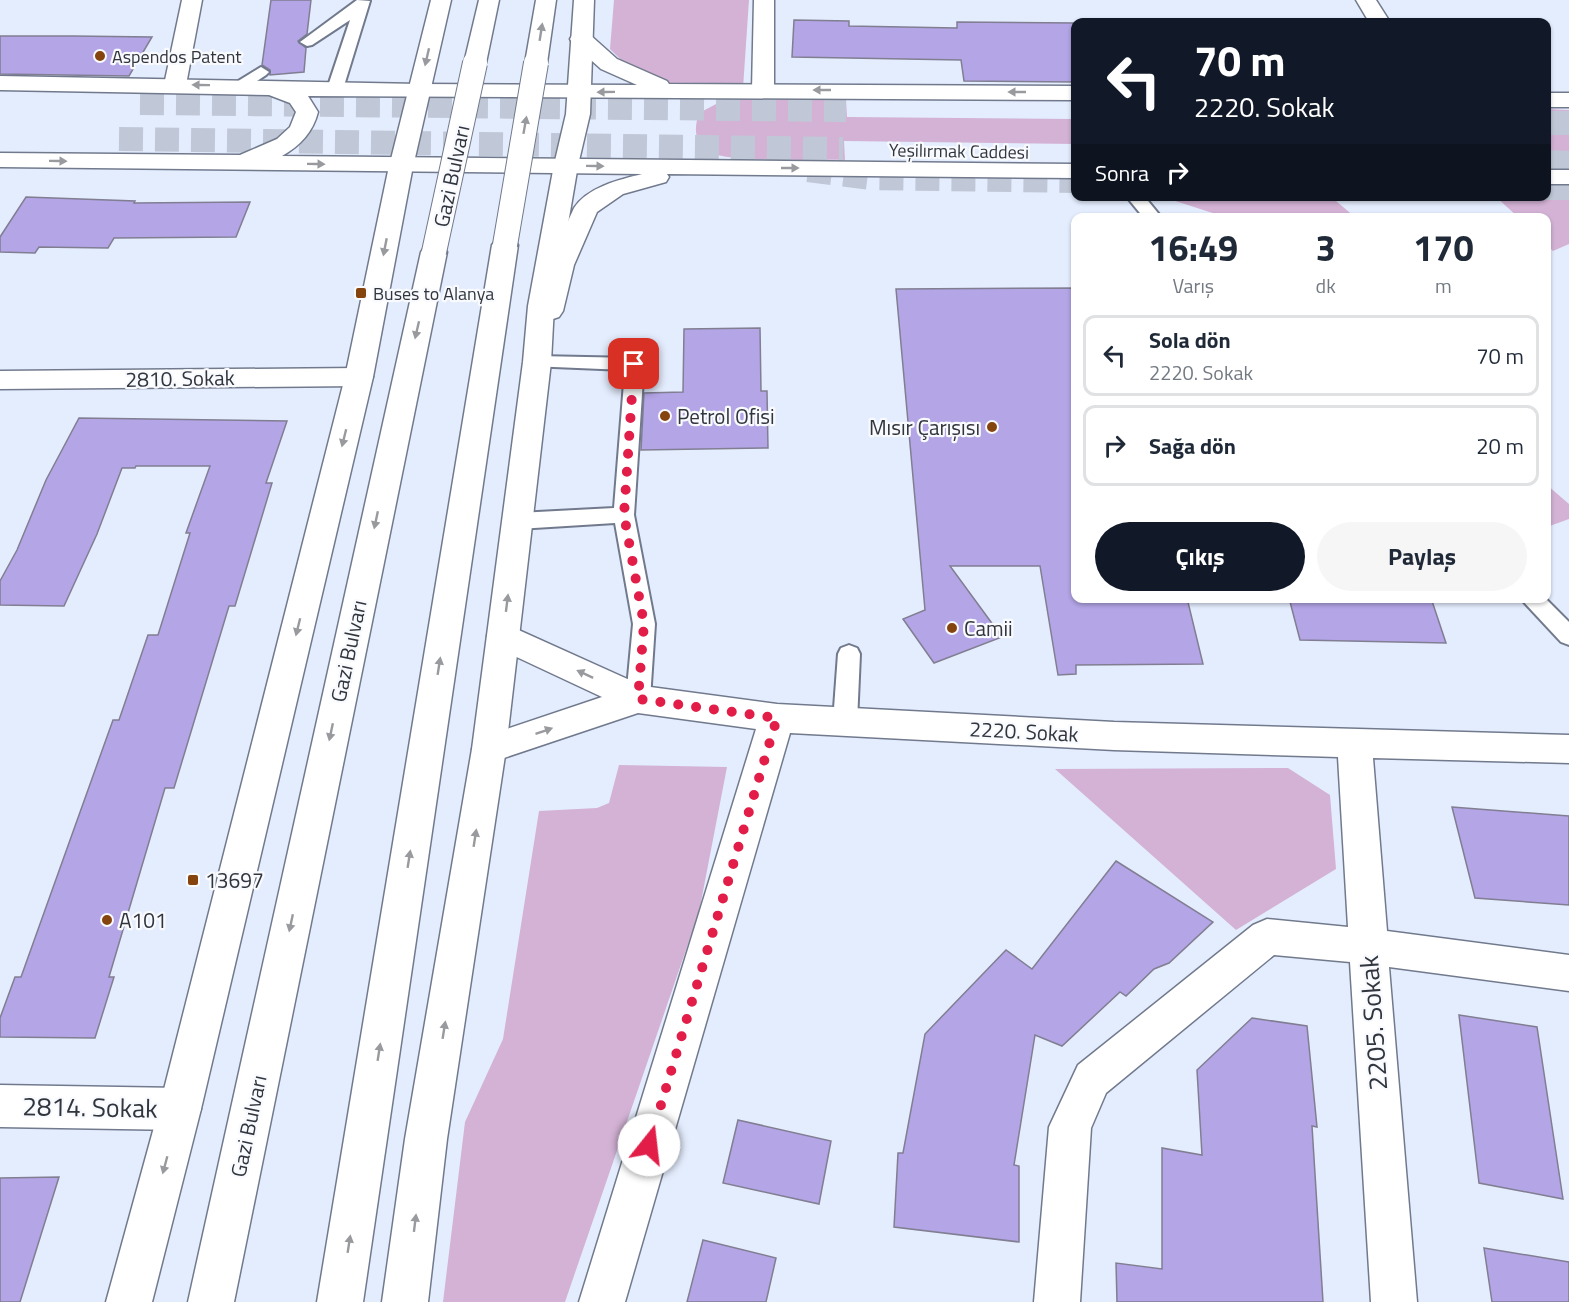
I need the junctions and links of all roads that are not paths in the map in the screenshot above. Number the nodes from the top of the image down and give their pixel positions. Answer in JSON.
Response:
{"nodes":[{"id":1,"x":192,"y":0,"type":"edge"},
{"id":2,"x":441,"y":0,"type":"edge"},
{"id":3,"x":489,"y":0,"type":"edge"},
{"id":4,"x":546,"y":0,"type":"edge"},
{"id":5,"x":584,"y":0,"type":"edge"},
{"id":6,"x":765,"y":0,"type":"edge"},
{"id":7,"x":1366,"y":0,"type":"edge"},
{"id":8,"x":362,"y":3,"type":"edge"},
{"id":9,"x":1377,"y":18,"type":"edge"},
{"id":10,"x":581,"y":39,"type":"junction"},
{"id":11,"x":307,"y":42,"type":"dead end"},
{"id":12,"x":264,"y":80,"type":"junction"},
{"id":13,"x":0,"y":83,"type":"edge"},
{"id":14,"x":174,"y":85,"type":"junction"},
{"id":15,"x":335,"y":89,"type":"junction"},
{"id":16,"x":763,"y":90,"type":"junction"},
{"id":17,"x":419,"y":91,"type":"junction"},
{"id":18,"x":675,"y":91,"type":"junction"},
{"id":19,"x":579,"y":92,"type":"junction"},
{"id":20,"x":1071,"y":93,"type":"edge"},
{"id":21,"x":0,"y":100,"type":"edge"},
{"id":22,"x":1551,"y":100,"type":"edge"},
{"id":23,"x":1569,"y":100,"type":"edge"},
{"id":24,"x":140,"y":103,"type":"tunnel mouth"},
{"id":25,"x":846,"y":110,"type":"tunnel mouth"},
{"id":26,"x":1071,"y":114,"type":"edge"},
{"id":27,"x":0,"y":138,"type":"edge"},
{"id":28,"x":65,"y":139,"type":"dead end"},
{"id":29,"x":843,"y":149,"type":"tunnel mouth"},
{"id":30,"x":1071,"y":153,"type":"edge"},
{"id":31,"x":0,"y":160,"type":"edge"},
{"id":32,"x":226,"y":163,"type":"junction"},
{"id":33,"x":402,"y":165,"type":"junction"},
{"id":34,"x":566,"y":165,"type":"junction"},
{"id":35,"x":739,"y":167,"type":"junction"},
{"id":36,"x":1071,"y":171,"type":"edge"},
{"id":37,"x":1551,"y":177,"type":"edge"},
{"id":38,"x":1569,"y":177,"type":"edge"},
{"id":39,"x":1139,"y":201,"type":"edge"},
{"id":40,"x":1149,"y":213,"type":"edge"},
{"id":41,"x":537,"y":362,"type":"junction"},
{"id":42,"x":359,"y":377,"type":"junction"},
{"id":43,"x":0,"y":380,"type":"edge"},
{"id":44,"x":624,"y":515,"type":"junction"},
{"id":45,"x":518,"y":521,"type":"junction"},
{"id":46,"x":1536,"y":603,"type":"edge"},
{"id":47,"x":503,"y":636,"type":"junction"},
{"id":48,"x":1569,"y":636,"type":"edge"},
{"id":49,"x":849,"y":654,"type":"dead end"},
{"id":50,"x":638,"y":699,"type":"junction"},
{"id":51,"x":777,"y":718,"type":"junction"},
{"id":52,"x":845,"y":722,"type":"junction"},
{"id":53,"x":1354,"y":743,"type":"junction"},
{"id":54,"x":489,"y":749,"type":"junction"},
{"id":55,"x":1569,"y":749,"type":"edge"},
{"id":56,"x":1368,"y":946,"type":"junction"},
{"id":57,"x":1569,"y":973,"type":"edge"},
{"id":58,"x":0,"y":1106,"type":"edge"},
{"id":59,"x":180,"y":1109,"type":"junction"},
{"id":60,"x":129,"y":1302,"type":"edge"},
{"id":61,"x":211,"y":1302,"type":"edge"},
{"id":62,"x":340,"y":1302,"type":"edge"},
{"id":63,"x":405,"y":1302,"type":"edge"},
{"id":64,"x":602,"y":1302,"type":"edge"},
{"id":65,"x":1058,"y":1302,"type":"edge"},
{"id":66,"x":1394,"y":1302,"type":"edge"}],
"edges":[{"from":1,"to":14,"type":"main road"},
{"from":2,"to":17,"type":"main road","one_way":true},
{"from":3,"to":61,"type":"main road","name":"Gazi Bulvarı","one_way":true,"bridge":true},
{"from":62,"to":4,"type":"main road","one_way":true,"bridge":true},
{"from":5,"to":10,"type":"main road"},
{"from":6,"to":16,"type":"main road"},
{"from":7,"to":9,"type":"main road"},
{"from":8,"to":11,"type":"lane"},
{"from":8,"to":15,"type":"lane"},
{"from":10,"to":18,"type":"main road"},
{"from":10,"to":19,"type":"main road"},
{"from":12,"to":14,"type":"main road","one_way":true},
{"from":12,"to":15,"type":"main road"},
{"from":12,"to":32,"type":"main road"},
{"from":13,"to":14,"type":"main road"},
{"from":15,"to":17,"type":"main road"},
{"from":16,"to":18,"type":"main road"},
{"from":20,"to":16,"type":"main road","one_way":true},
{"from":17,"to":19,"type":"main road"},
{"from":17,"to":33,"type":"main road"},
{"from":18,"to":19,"type":"main road","one_way":true},
{"from":19,"to":34,"type":"main road"},
{"from":21,"to":24,"type":"main road"},
{"from":22,"to":23,"type":"main road"},
{"from":25,"to":26,"type":"main road","name":"Yeşilırmak Caddesi"},
{"from":27,"to":28,"type":"main road"},
{"from":29,"to":30,"type":"main road","name":"Yeşilırmak Caddesi"},
{"from":31,"to":32,"type":"main road","one_way":true},
{"from":32,"to":33,"type":"main road","one_way":true},
{"from":33,"to":34,"type":"main road"},
{"from":33,"to":42,"type":"main road","one_way":true},
{"from":34,"to":35,"type":"main road","one_way":true},
{"from":34,"to":41,"type":"main road"},
{"from":35,"to":36,"type":"main road","one_way":true},
{"from":35,"to":41,"type":"main road"},
{"from":37,"to":38,"type":"main road"},
{"from":39,"to":40,"type":"lane"},
{"from":41,"to":44,"type":"lane"},
{"from":41,"to":45,"type":"main road"},
{"from":42,"to":43,"type":"main road","name":"2810. Sokak"},
{"from":42,"to":59,"type":"main road","one_way":true},
{"from":44,"to":45,"type":"lane"},
{"from":44,"to":50,"type":"lane"},
{"from":47,"to":45,"type":"main road","one_way":true},
{"from":46,"to":48,"type":"lane"},
{"from":50,"to":47,"type":"main road","one_way":true},
{"from":47,"to":54,"type":"main road"},
{"from":49,"to":52,"type":"lane"},
{"from":50,"to":51,"type":"main road","name":"2220. Sokak"},
{"from":54,"to":50,"type":"main road","name":"2220. Sokak","one_way":true},
{"from":51,"to":52,"type":"main road","name":"2220. Sokak"},
{"from":51,"to":64,"type":"main road"},
{"from":52,"to":53,"type":"main road","name":"2220. Sokak"},
{"from":53,"to":55,"type":"main road","name":"2220. Sokak"},
{"from":53,"to":56,"type":"main road","name":"2205. Sokak"},
{"from":63,"to":54,"type":"main road","one_way":true},
{"from":56,"to":57,"type":"main road"},
{"from":56,"to":65,"type":"main road"},
{"from":56,"to":66,"type":"main road","name":"2205. Sokak"},
{"from":58,"to":59,"type":"main road","name":"2814. Sokak"},
{"from":59,"to":60,"type":"main road","one_way":true}]}
